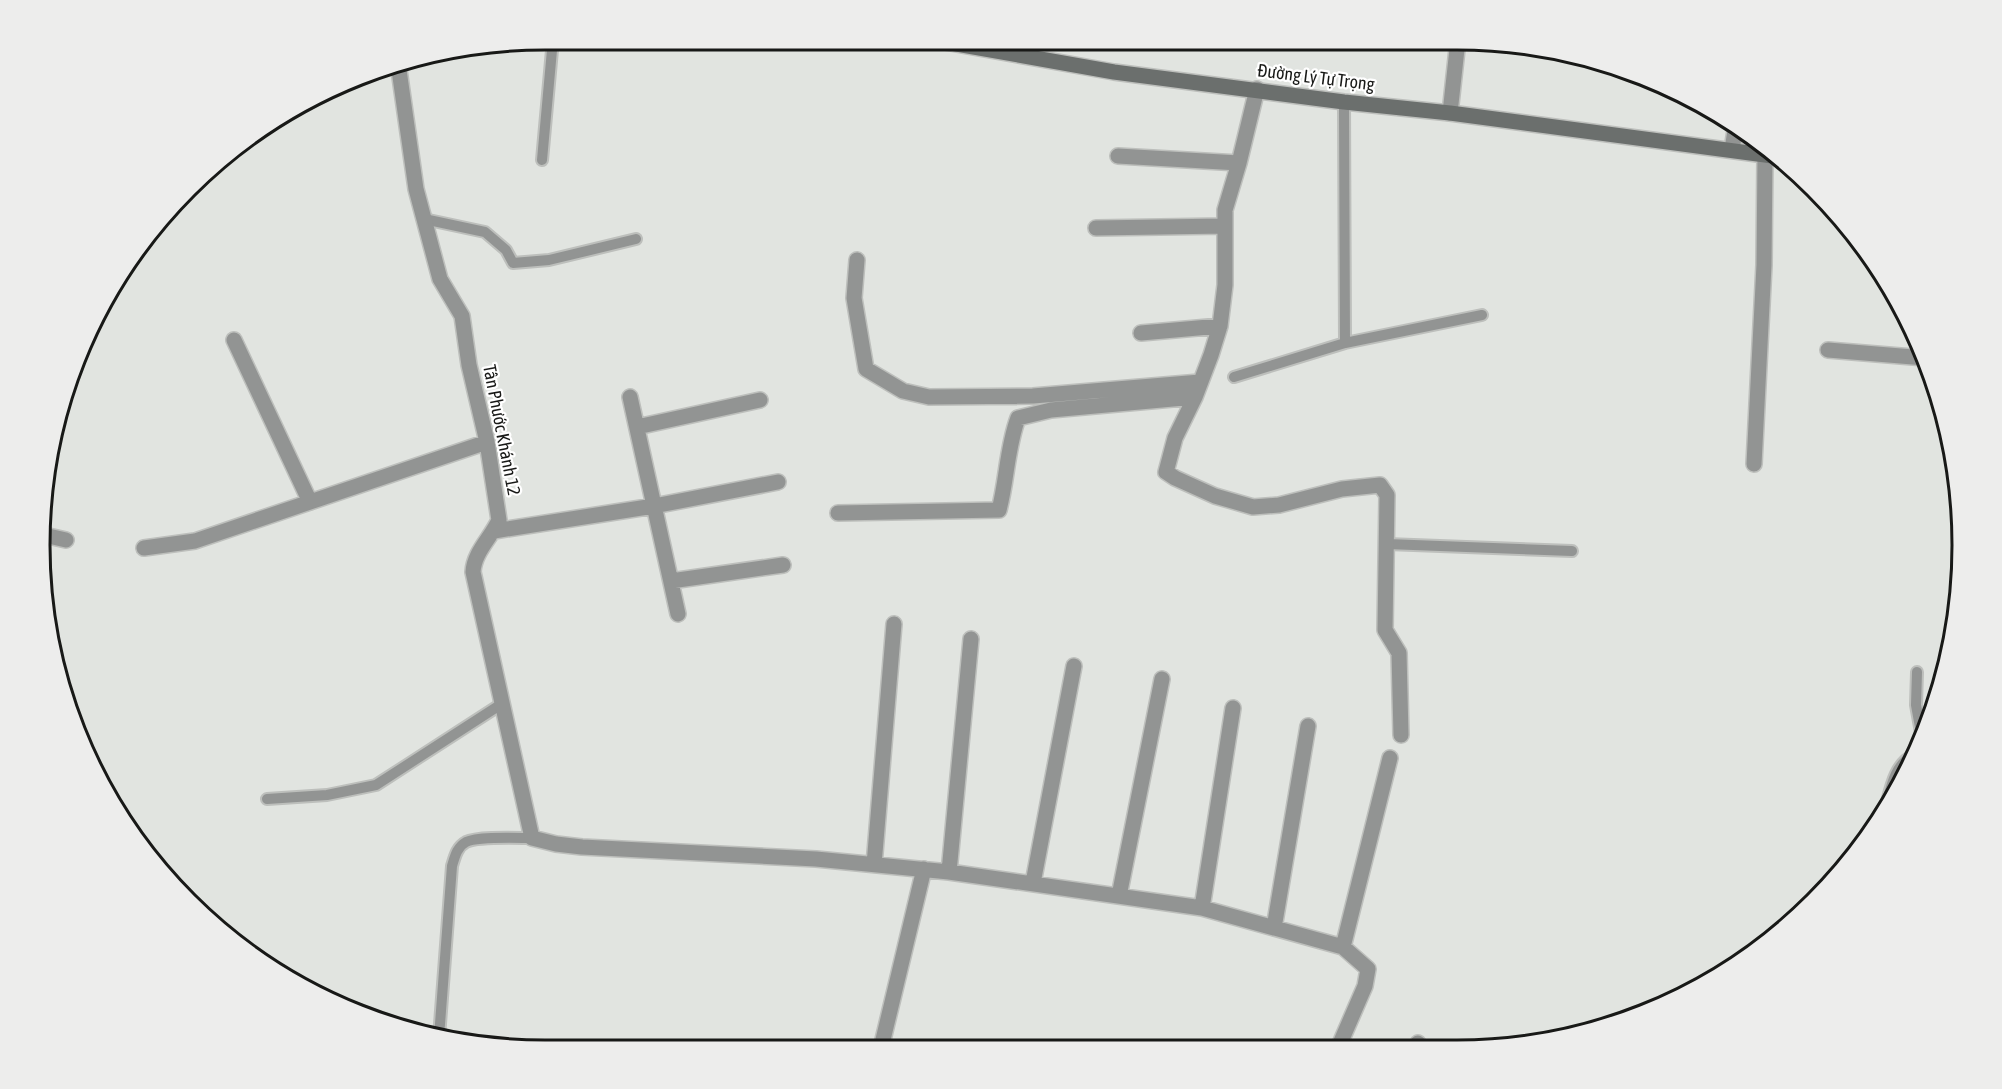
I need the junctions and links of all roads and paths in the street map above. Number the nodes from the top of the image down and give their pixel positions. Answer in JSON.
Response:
{"nodes":[{"id":1,"x":552,"y":50,"type":"edge"},
{"id":2,"x":998,"y":50,"type":"edge"},
{"id":3,"x":1457,"y":50,"type":"edge"},
{"id":4,"x":399,"y":71,"type":"edge"},
{"id":5,"x":1257,"y":89,"type":"junction"},
{"id":6,"x":1344,"y":102,"type":"junction"},
{"id":7,"x":1450,"y":113,"type":"junction"},
{"id":8,"x":1734,"y":134,"type":"edge"},
{"id":9,"x":1732,"y":149,"type":"junction"},
{"id":10,"x":1761,"y":153,"type":"edge"},
{"id":11,"x":1118,"y":156,"type":"dead end"},
{"id":12,"x":542,"y":160,"type":"dead end"},
{"id":13,"x":1771,"y":162,"type":"edge"},
{"id":14,"x":1239,"y":163,"type":"junction"},
{"id":15,"x":424,"y":219,"type":"junction"},
{"id":16,"x":1224,"y":226,"type":"junction"},
{"id":17,"x":1096,"y":228,"type":"dead end"},
{"id":18,"x":636,"y":239,"type":"dead end"},
{"id":19,"x":857,"y":260,"type":"dead end"},
{"id":20,"x":1482,"y":315,"type":"dead end"},
{"id":21,"x":1220,"y":326,"type":"junction"},
{"id":22,"x":1141,"y":333,"type":"dead end"},
{"id":23,"x":234,"y":340,"type":"dead end"},
{"id":24,"x":1345,"y":343,"type":"junction"},
{"id":25,"x":1828,"y":350,"type":"dead end"},
{"id":26,"x":1916,"y":357,"type":"edge"},
{"id":27,"x":1234,"y":377,"type":"dead end"},
{"id":28,"x":1198,"y":390,"type":"junction"},
{"id":29,"x":630,"y":397,"type":"dead end"},
{"id":30,"x":760,"y":400,"type":"dead end"},
{"id":31,"x":637,"y":427,"type":"junction"},
{"id":32,"x":488,"y":442,"type":"junction"},
{"id":33,"x":1754,"y":464,"type":"dead end"},
{"id":34,"x":778,"y":482,"type":"dead end"},
{"id":35,"x":310,"y":502,"type":"junction"},
{"id":36,"x":654,"y":506,"type":"junction"},
{"id":37,"x":838,"y":513,"type":"dead end"},
{"id":38,"x":494,"y":531,"type":"junction"},
{"id":39,"x":50,"y":536,"type":"edge"},
{"id":40,"x":66,"y":540,"type":"dead end"},
{"id":41,"x":1387,"y":544,"type":"junction"},
{"id":42,"x":144,"y":548,"type":"dead end"},
{"id":43,"x":1572,"y":551,"type":"dead end"},
{"id":44,"x":783,"y":564,"type":"dead end"},
{"id":45,"x":671,"y":581,"type":"junction"},
{"id":46,"x":678,"y":614,"type":"dead end"},
{"id":47,"x":894,"y":624,"type":"dead end"},
{"id":48,"x":970,"y":639,"type":"dead end"},
{"id":49,"x":1074,"y":666,"type":"dead end"},
{"id":50,"x":1917,"y":672,"type":"dead end"},
{"id":51,"x":1162,"y":679,"type":"dead end"},
{"id":52,"x":503,"y":703,"type":"junction"},
{"id":53,"x":1233,"y":708,"type":"dead end"},
{"id":54,"x":1919,"y":723,"type":"edge"},
{"id":55,"x":1308,"y":726,"type":"dead end"},
{"id":56,"x":1401,"y":735,"type":"dead end"},
{"id":57,"x":1390,"y":758,"type":"dead end"},
{"id":58,"x":267,"y":799,"type":"dead end"},
{"id":59,"x":532,"y":838,"type":"junction"},
{"id":60,"x":874,"y":865,"type":"junction"},
{"id":61,"x":924,"y":869,"type":"junction"},
{"id":62,"x":949,"y":872,"type":"junction"},
{"id":63,"x":1033,"y":883,"type":"junction"},
{"id":64,"x":1119,"y":896,"type":"junction"},
{"id":65,"x":1202,"y":908,"type":"junction"},
{"id":66,"x":1274,"y":928,"type":"junction"},
{"id":67,"x":1343,"y":947,"type":"junction"},
{"id":68,"x":440,"y":1028,"type":"edge"},
{"id":69,"x":883,"y":1040,"type":"edge"},
{"id":70,"x":1342,"y":1040,"type":"edge"}],
"edges":[{"from":1,"to":12,"type":"lane"},
{"from":2,"to":5,"type":"main road","name":"Đường Lý Tự Trọng"},
{"from":3,"to":7,"type":"street"},
{"from":4,"to":15,"type":"street","name":"Tân Phước Khánh 12"},
{"from":5,"to":6,"type":"main road","name":"Đường Lý Tự Trọng"},
{"from":5,"to":14,"type":"street"},
{"from":6,"to":7,"type":"main road","name":"Đường Lý Tự Trọng"},
{"from":6,"to":24,"type":"lane"},
{"from":7,"to":9,"type":"main road","name":"Đường Lý Tự Trọng"},
{"from":8,"to":9,"type":"street"},
{"from":9,"to":10,"type":"main road","name":"Đường Lý Tự Trọng"},
{"from":11,"to":14,"type":"street"},
{"from":13,"to":33,"type":"street"},
{"from":14,"to":16,"type":"street"},
{"from":15,"to":18,"type":"lane"},
{"from":15,"to":32,"type":"street","name":"Tân Phước Khánh 12"},
{"from":16,"to":17,"type":"street"},
{"from":16,"to":21,"type":"street"},
{"from":19,"to":28,"type":"street"},
{"from":20,"to":24,"type":"lane"},
{"from":21,"to":22,"type":"street"},
{"from":21,"to":28,"type":"street"},
{"from":23,"to":35,"type":"street"},
{"from":24,"to":27,"type":"lane"},
{"from":25,"to":26,"type":"street"},
{"from":28,"to":37,"type":"street"},
{"from":28,"to":41,"type":"street"},
{"from":29,"to":31,"type":"street"},
{"from":30,"to":31,"type":"street"},
{"from":31,"to":36,"type":"street"},
{"from":32,"to":35,"type":"street"},
{"from":32,"to":38,"type":"street","name":"Tân Phước Khánh 12"},
{"from":34,"to":36,"type":"street"},
{"from":35,"to":42,"type":"street"},
{"from":36,"to":38,"type":"street"},
{"from":36,"to":45,"type":"street"},
{"from":38,"to":52,"type":"street","name":"Tân Phước Khánh 12"},
{"from":39,"to":40,"type":"street"},
{"from":41,"to":43,"type":"lane"},
{"from":41,"to":56,"type":"street"},
{"from":44,"to":45,"type":"street"},
{"from":45,"to":46,"type":"street"},
{"from":47,"to":60,"type":"street"},
{"from":48,"to":62,"type":"street"},
{"from":49,"to":63,"type":"street"},
{"from":50,"to":54,"type":"lane"},
{"from":51,"to":64,"type":"street"},
{"from":52,"to":58,"type":"lane"},
{"from":52,"to":59,"type":"street","name":"Tân Phước Khánh 12"},
{"from":53,"to":65,"type":"street"},
{"from":55,"to":66,"type":"street"},
{"from":57,"to":67,"type":"street"},
{"from":59,"to":60,"type":"street"},
{"from":59,"to":68,"type":"lane"},
{"from":60,"to":61,"type":"street"},
{"from":61,"to":62,"type":"street"},
{"from":61,"to":69,"type":"street"},
{"from":62,"to":63,"type":"street"},
{"from":63,"to":64,"type":"street"},
{"from":64,"to":65,"type":"street"},
{"from":65,"to":66,"type":"street"},
{"from":66,"to":67,"type":"street"},
{"from":67,"to":70,"type":"street"}]}
